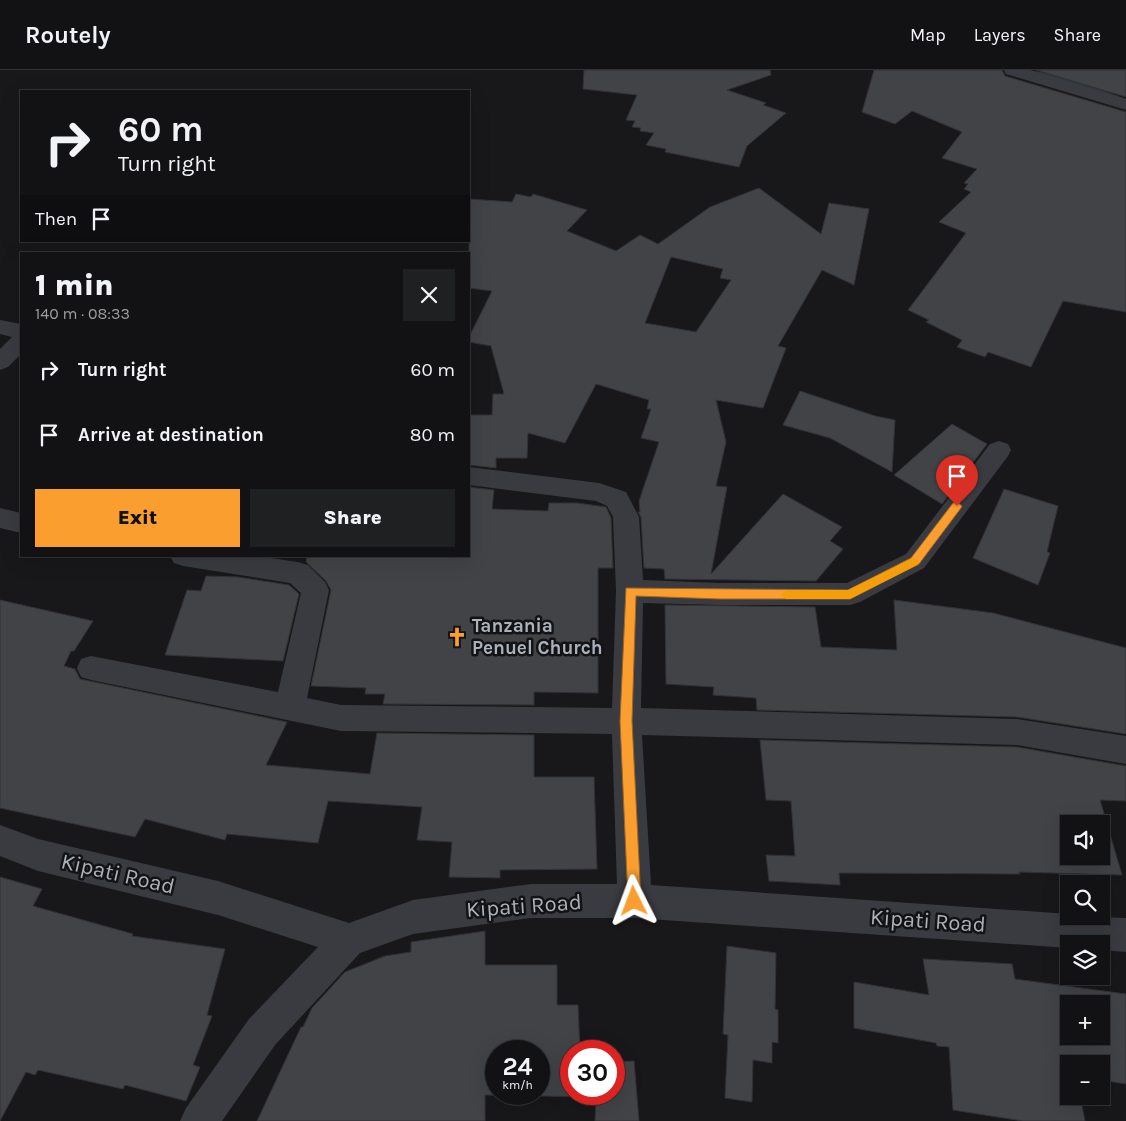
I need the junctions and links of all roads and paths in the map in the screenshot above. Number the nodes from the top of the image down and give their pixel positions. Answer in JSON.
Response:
{"nodes":[{"id":1,"x":1017,"y":71,"type":"edge"},
{"id":2,"x":1126,"y":105,"type":"edge"},
{"id":3,"x":0,"y":327,"type":"edge"},
{"id":4,"x":20,"y":331,"type":"edge"},
{"id":5,"x":20,"y":341,"type":"edge"},
{"id":6,"x":0,"y":362,"type":"edge"},
{"id":7,"x":999,"y":450,"type":"dead end"},
{"id":8,"x":470,"y":476,"type":"edge"},
{"id":9,"x":0,"y":518,"type":"edge"},
{"id":10,"x":20,"y":523,"type":"edge"},
{"id":11,"x":190,"y":557,"type":"edge"},
{"id":12,"x":630,"y":591,"type":"junction"},
{"id":13,"x":91,"y":668,"type":"dead end"},
{"id":14,"x":290,"y":707,"type":"junction"},
{"id":15,"x":626,"y":721,"type":"junction"},
{"id":16,"x":1126,"y":750,"type":"edge"},
{"id":17,"x":0,"y":840,"type":"edge"},
{"id":18,"x":634,"y":901,"type":"junction"},
{"id":19,"x":1126,"y":935,"type":"edge"},
{"id":20,"x":349,"y":940,"type":"junction"},
{"id":21,"x":199,"y":1121,"type":"edge"}],
"edges":[{"from":1,"to":2,"type":"street"},
{"from":3,"to":4,"type":"street"},
{"from":5,"to":6,"type":"street"},
{"from":7,"to":12,"type":"street"},
{"from":8,"to":12,"type":"street"},
{"from":9,"to":10,"type":"street"},
{"from":11,"to":14,"type":"street"},
{"from":12,"to":15,"type":"street"},
{"from":13,"to":14,"type":"street"},
{"from":14,"to":15,"type":"street"},
{"from":15,"to":16,"type":"street"},
{"from":15,"to":18,"type":"street"},
{"from":17,"to":20,"type":"street","name":"Kipati Road"},
{"from":18,"to":19,"type":"street","name":"Kipati Road"},
{"from":18,"to":20,"type":"street","name":"Kipati Road"},
{"from":20,"to":21,"type":"street"}]}
